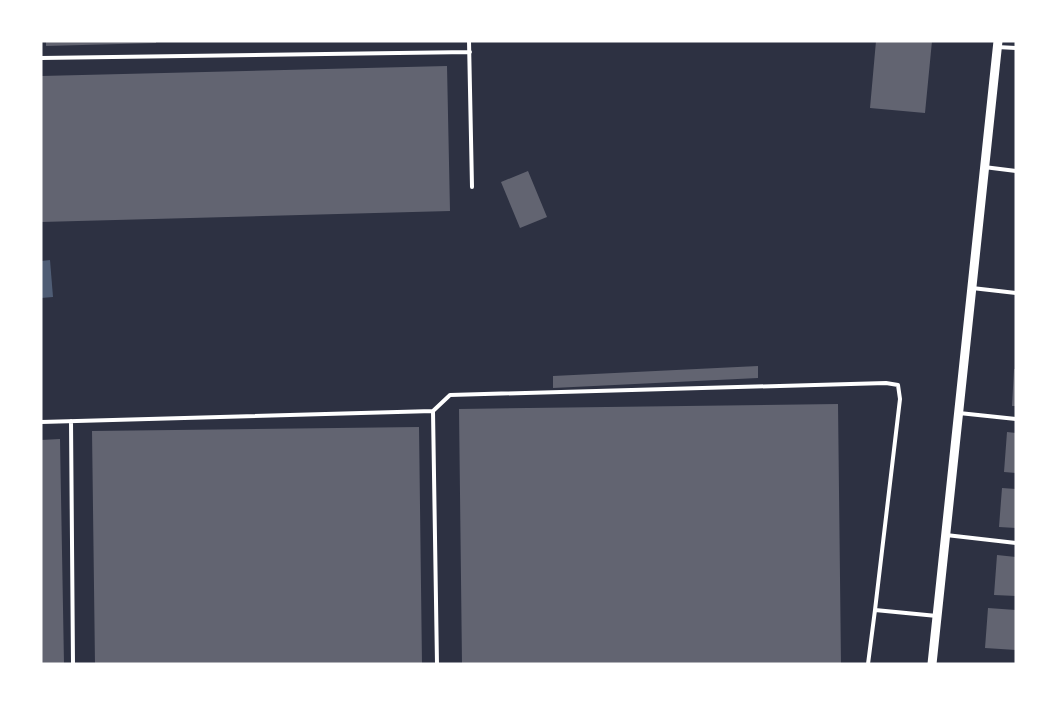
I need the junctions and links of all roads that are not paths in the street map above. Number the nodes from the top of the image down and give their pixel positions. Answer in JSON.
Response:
{"nodes":[{"id":1,"x":470,"y":41,"type":"edge"},
{"id":2,"x":997,"y":44,"type":"edge"},
{"id":3,"x":1016,"y":48,"type":"edge"},
{"id":4,"x":470,"y":52,"type":"junction"},
{"id":5,"x":41,"y":58,"type":"edge"},
{"id":6,"x":984,"y":168,"type":"junction"},
{"id":7,"x":1016,"y":171,"type":"edge"},
{"id":8,"x":472,"y":187,"type":"dead end"},
{"id":9,"x":972,"y":288,"type":"junction"},
{"id":10,"x":1016,"y":293,"type":"edge"},
{"id":11,"x":433,"y":411,"type":"junction"},
{"id":12,"x":959,"y":412,"type":"junction"},
{"id":13,"x":1016,"y":419,"type":"edge"},
{"id":14,"x":71,"y":421,"type":"junction"},
{"id":15,"x":41,"y":422,"type":"edge"},
{"id":16,"x":946,"y":535,"type":"junction"},
{"id":17,"x":1016,"y":543,"type":"edge"},
{"id":18,"x":875,"y":610,"type":"junction"},
{"id":19,"x":937,"y":616,"type":"junction"},
{"id":20,"x":73,"y":664,"type":"edge"},
{"id":21,"x":436,"y":664,"type":"edge"},
{"id":22,"x":868,"y":664,"type":"edge"},
{"id":23,"x":932,"y":664,"type":"edge"}],
"edges":[{"from":1,"to":4,"type":"lane"},
{"from":2,"to":3,"type":"lane"},
{"from":2,"to":6,"type":"street"},
{"from":4,"to":5,"type":"lane"},
{"from":4,"to":8,"type":"lane"},
{"from":6,"to":7,"type":"lane"},
{"from":6,"to":9,"type":"street"},
{"from":9,"to":10,"type":"lane"},
{"from":9,"to":12,"type":"street"},
{"from":11,"to":14,"type":"lane"},
{"from":11,"to":18,"type":"lane"},
{"from":11,"to":21,"type":"lane"},
{"from":12,"to":13,"type":"lane"},
{"from":12,"to":16,"type":"street"},
{"from":14,"to":15,"type":"lane"},
{"from":14,"to":20,"type":"lane"},
{"from":16,"to":17,"type":"lane"},
{"from":16,"to":19,"type":"street"},
{"from":18,"to":19,"type":"lane"},
{"from":18,"to":22,"type":"lane"},
{"from":19,"to":23,"type":"street"}]}
